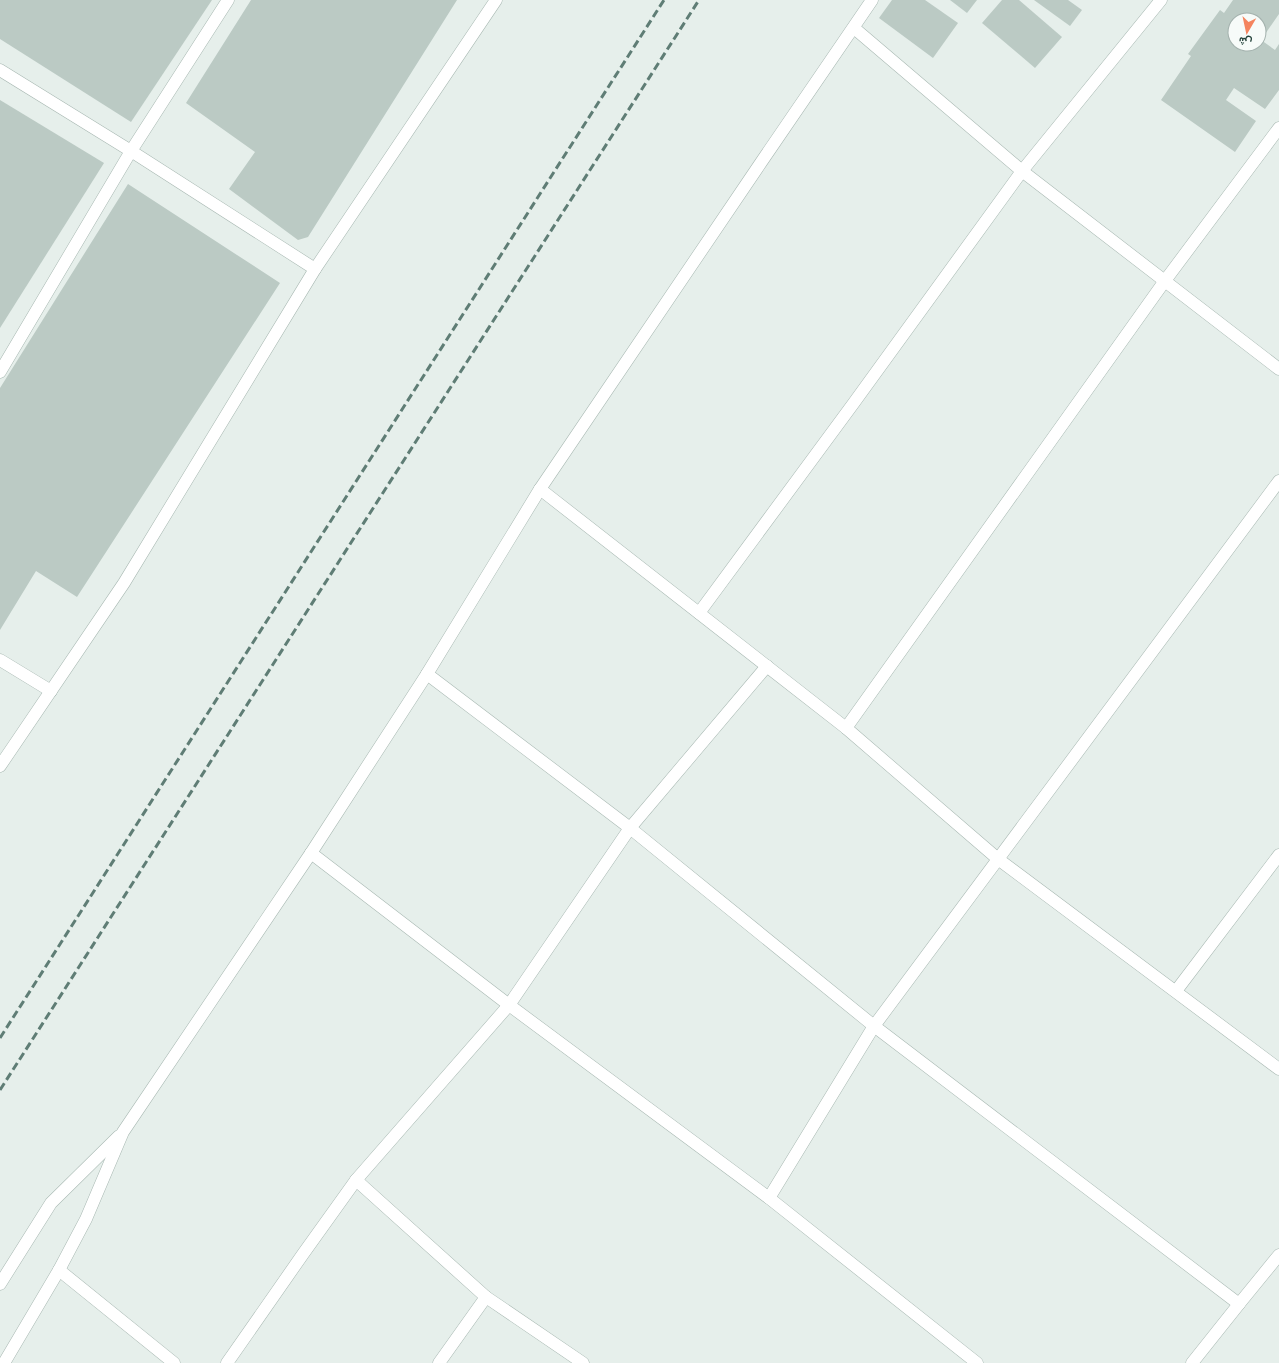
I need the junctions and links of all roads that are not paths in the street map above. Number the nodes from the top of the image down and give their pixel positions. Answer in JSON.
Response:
{"nodes":[{"id":1,"x":228,"y":0,"type":"edge"},
{"id":2,"x":496,"y":0,"type":"edge"},
{"id":3,"x":872,"y":0,"type":"edge"},
{"id":4,"x":1162,"y":0,"type":"edge"},
{"id":5,"x":854,"y":28,"type":"junction"},
{"id":6,"x":0,"y":70,"type":"edge"},
{"id":7,"x":1279,"y":128,"type":"edge"},
{"id":8,"x":131,"y":152,"type":"junction"},
{"id":9,"x":1022,"y":171,"type":"junction"},
{"id":10,"x":315,"y":270,"type":"junction"},
{"id":11,"x":1164,"y":282,"type":"junction"},
{"id":12,"x":1279,"y":369,"type":"edge"},
{"id":13,"x":0,"y":372,"type":"edge"},
{"id":14,"x":1279,"y":482,"type":"edge"},
{"id":15,"x":540,"y":489,"type":"junction"},
{"id":16,"x":699,"y":613,"type":"junction"},
{"id":17,"x":0,"y":660,"type":"edge"},
{"id":18,"x":767,"y":666,"type":"junction"},
{"id":19,"x":427,"y":674,"type":"junction"},
{"id":20,"x":51,"y":691,"type":"junction"},
{"id":21,"x":846,"y":728,"type":"junction"},
{"id":22,"x":0,"y":766,"type":"edge"},
{"id":23,"x":630,"y":828,"type":"junction"},
{"id":24,"x":311,"y":853,"type":"junction"},
{"id":25,"x":1279,"y":856,"type":"edge"},
{"id":26,"x":998,"y":859,"type":"junction"},
{"id":27,"x":1176,"y":992,"type":"junction"},
{"id":28,"x":509,"y":1005,"type":"junction"},
{"id":29,"x":874,"y":1026,"type":"junction"},
{"id":30,"x":1279,"y":1069,"type":"edge"},
{"id":31,"x":123,"y":1132,"type":"junction"},
{"id":32,"x":356,"y":1180,"type":"junction"},
{"id":33,"x":769,"y":1198,"type":"junction"},
{"id":34,"x":1279,"y":1255,"type":"edge"},
{"id":35,"x":59,"y":1270,"type":"junction"},
{"id":36,"x":0,"y":1284,"type":"edge"},
{"id":37,"x":486,"y":1297,"type":"junction"},
{"id":38,"x":1239,"y":1304,"type":"junction"},
{"id":39,"x":4,"y":1363,"type":"edge"},
{"id":40,"x":174,"y":1363,"type":"edge"},
{"id":41,"x":227,"y":1363,"type":"edge"},
{"id":42,"x":439,"y":1363,"type":"edge"},
{"id":43,"x":583,"y":1363,"type":"edge"},
{"id":44,"x":977,"y":1363,"type":"edge"},
{"id":45,"x":1192,"y":1363,"type":"edge"}],
"edges":[{"from":1,"to":8,"type":"street"},
{"from":2,"to":10,"type":"street"},
{"from":3,"to":5,"type":"street"},
{"from":4,"to":9,"type":"street"},
{"from":5,"to":9,"type":"street"},
{"from":5,"to":15,"type":"street"},
{"from":6,"to":8,"type":"street"},
{"from":7,"to":11,"type":"street"},
{"from":8,"to":10,"type":"street"},
{"from":8,"to":13,"type":"street"},
{"from":9,"to":11,"type":"street"},
{"from":9,"to":16,"type":"street"},
{"from":10,"to":20,"type":"street"},
{"from":11,"to":12,"type":"street"},
{"from":11,"to":21,"type":"street"},
{"from":14,"to":26,"type":"street"},
{"from":15,"to":16,"type":"street"},
{"from":15,"to":19,"type":"street"},
{"from":16,"to":18,"type":"street"},
{"from":17,"to":20,"type":"street"},
{"from":18,"to":21,"type":"street"},
{"from":18,"to":23,"type":"street"},
{"from":19,"to":23,"type":"street"},
{"from":19,"to":24,"type":"street"},
{"from":20,"to":22,"type":"street"},
{"from":21,"to":26,"type":"street"},
{"from":23,"to":28,"type":"street"},
{"from":23,"to":29,"type":"street"},
{"from":24,"to":28,"type":"street"},
{"from":24,"to":31,"type":"street"},
{"from":25,"to":27,"type":"street"},
{"from":26,"to":27,"type":"street"},
{"from":26,"to":29,"type":"street"},
{"from":27,"to":30,"type":"street"},
{"from":28,"to":32,"type":"street"},
{"from":28,"to":33,"type":"street"},
{"from":29,"to":33,"type":"street"},
{"from":29,"to":38,"type":"street"},
{"from":31,"to":35,"type":"street"},
{"from":31,"to":36,"type":"street"},
{"from":32,"to":37,"type":"street"},
{"from":32,"to":41,"type":"street"},
{"from":33,"to":44,"type":"street"},
{"from":34,"to":38,"type":"street"},
{"from":35,"to":39,"type":"street"},
{"from":35,"to":40,"type":"street"},
{"from":37,"to":42,"type":"street"},
{"from":37,"to":43,"type":"street"},
{"from":38,"to":45,"type":"street"}]}
